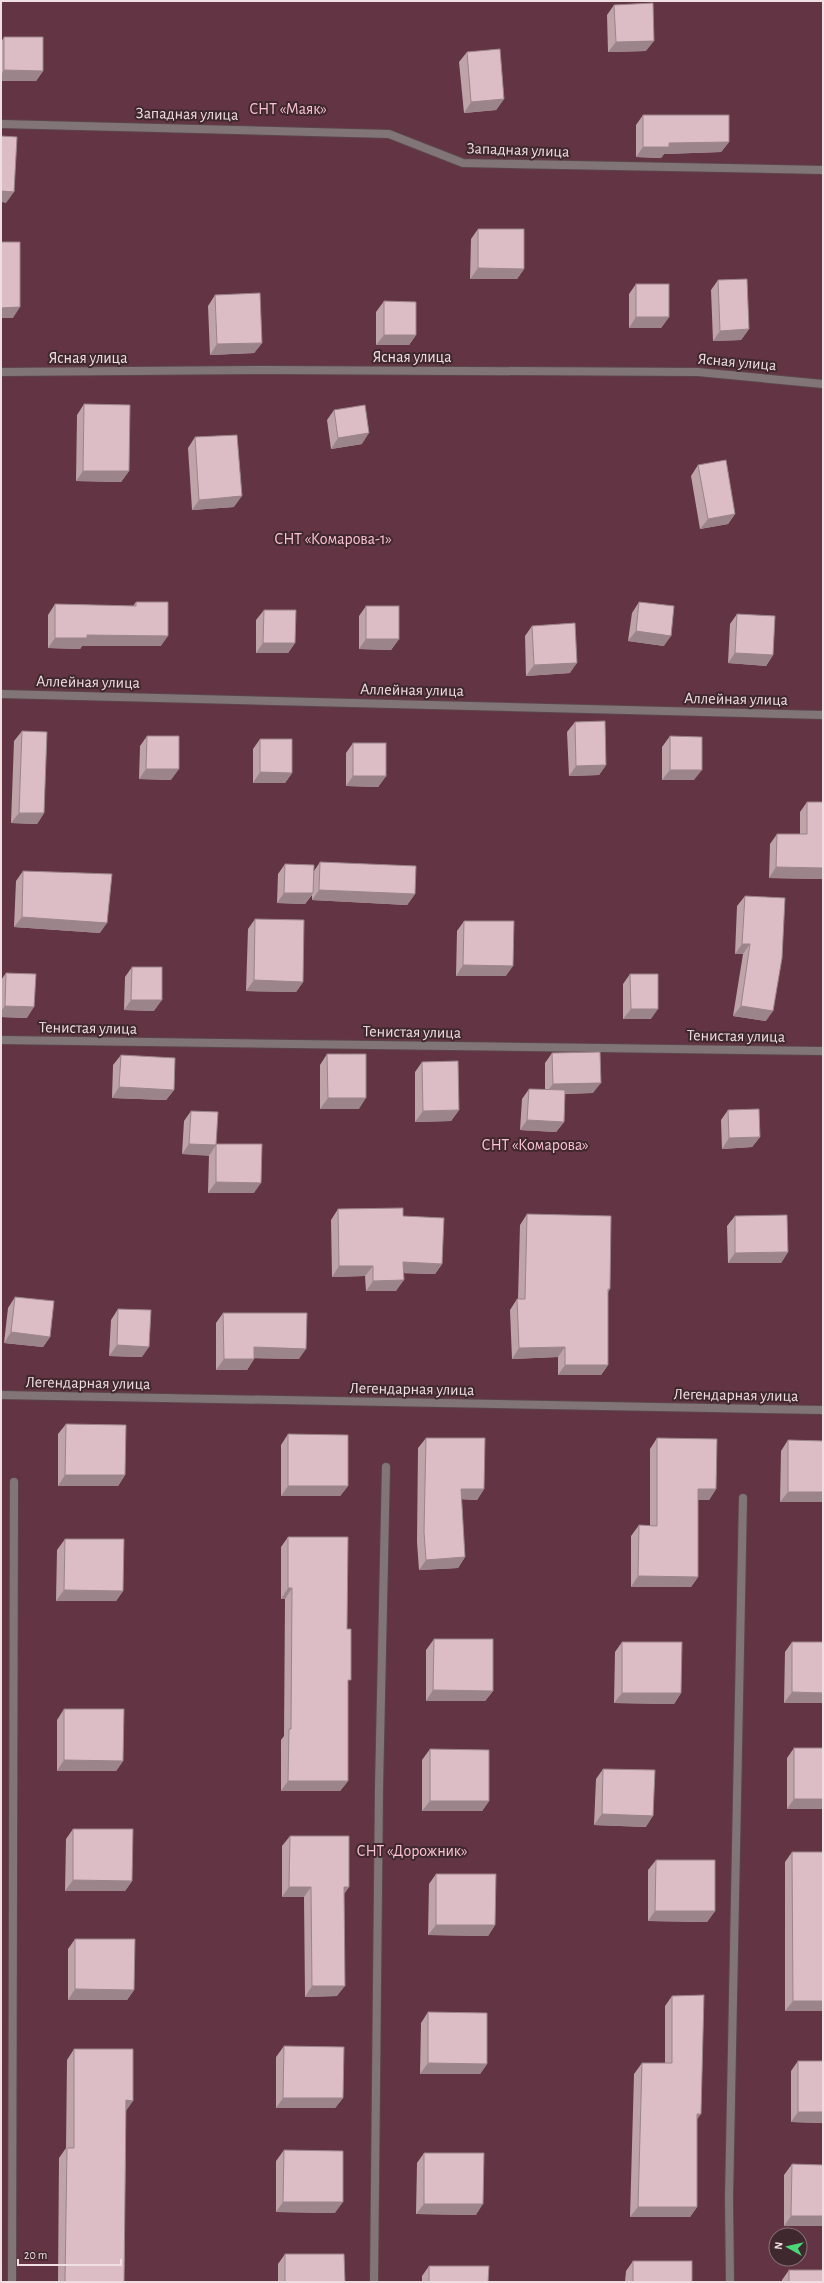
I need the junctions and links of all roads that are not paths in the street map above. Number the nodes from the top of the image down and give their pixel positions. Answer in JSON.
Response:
{"nodes":[{"id":1,"x":1,"y":124,"type":"edge"},
{"id":2,"x":823,"y":170,"type":"edge"},
{"id":3,"x":1,"y":372,"type":"edge"},
{"id":4,"x":823,"y":384,"type":"edge"},
{"id":5,"x":1,"y":694,"type":"edge"},
{"id":6,"x":823,"y":715,"type":"edge"},
{"id":7,"x":1,"y":1040,"type":"edge"},
{"id":8,"x":823,"y":1051,"type":"edge"},
{"id":9,"x":1,"y":1395,"type":"edge"},
{"id":10,"x":823,"y":1410,"type":"edge"},
{"id":11,"x":386,"y":1467,"type":"dead end"},
{"id":12,"x":14,"y":1482,"type":"dead end"},
{"id":13,"x":743,"y":1498,"type":"dead end"},
{"id":14,"x":12,"y":2282,"type":"edge"},
{"id":15,"x":374,"y":2282,"type":"edge"},
{"id":16,"x":730,"y":2282,"type":"edge"}],
"edges":[{"from":1,"to":2,"type":"street","name":"Западная улица"},
{"from":3,"to":4,"type":"street","name":"Ясная улица"},
{"from":5,"to":6,"type":"street","name":"Аллейная улица"},
{"from":7,"to":8,"type":"street","name":"Тенистая улица"},
{"from":9,"to":10,"type":"street","name":"Легендарная улица"},
{"from":11,"to":15,"type":"street"},
{"from":12,"to":14,"type":"street"},
{"from":13,"to":16,"type":"street"}]}
